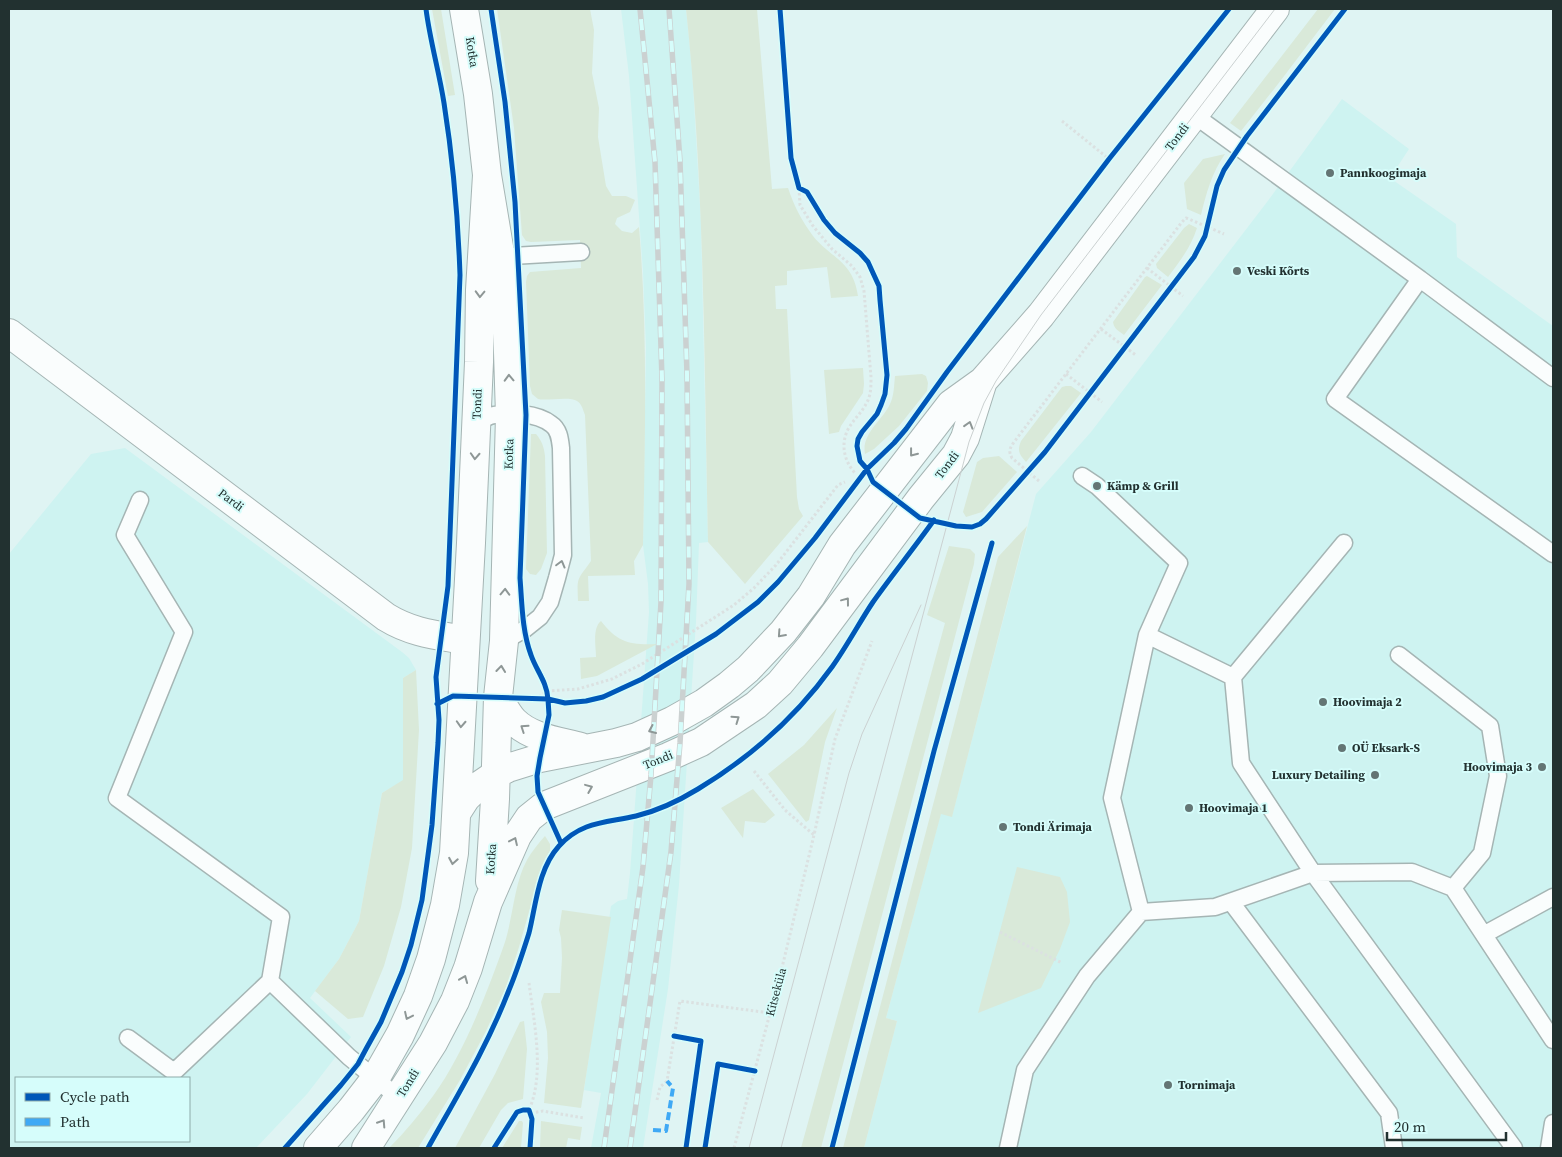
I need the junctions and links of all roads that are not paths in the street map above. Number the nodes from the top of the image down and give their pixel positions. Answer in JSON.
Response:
{"nodes":[{"id":1,"x":464,"y":9,"type":"edge"},
{"id":2,"x":1275,"y":9,"type":"edge"},
{"id":3,"x":1194,"y":115,"type":"junction"},
{"id":4,"x":487,"y":176,"type":"joint"},
{"id":5,"x":581,"y":252,"type":"dead end"},
{"id":6,"x":491,"y":258,"type":"junction"},
{"id":7,"x":1420,"y":279,"type":"junction"},
{"id":8,"x":9,"y":333,"type":"edge"},
{"id":9,"x":1553,"y":378,"type":"edge"},
{"id":10,"x":983,"y":381,"type":"junction"},
{"id":11,"x":510,"y":415,"type":"junction"},
{"id":12,"x":476,"y":424,"type":"junction"},
{"id":13,"x":1082,"y":476,"type":"dead end"},
{"id":14,"x":140,"y":500,"type":"dead end"},
{"id":15,"x":1344,"y":542,"type":"dead end"},
{"id":16,"x":1553,"y":554,"type":"edge"},
{"id":17,"x":1147,"y":635,"type":"junction"},
{"id":18,"x":465,"y":640,"type":"junction"},
{"id":19,"x":504,"y":641,"type":"junction"},
{"id":20,"x":1399,"y":655,"type":"dead end"},
{"id":21,"x":1233,"y":677,"type":"junction"},
{"id":22,"x":498,"y":697,"type":"junction"},
{"id":23,"x":586,"y":748,"type":"junction"},
{"id":24,"x":459,"y":765,"type":"junction"},
{"id":25,"x":489,"y":786,"type":"junction"},
{"id":26,"x":544,"y":806,"type":"junction"},
{"id":27,"x":457,"y":812,"type":"junction"},
{"id":28,"x":1313,"y":873,"type":"junction"},
{"id":29,"x":1453,"y":888,"type":"junction"},
{"id":30,"x":1553,"y":897,"type":"edge"},
{"id":31,"x":488,"y":902,"type":"junction"},
{"id":32,"x":1231,"y":902,"type":"junction"},
{"id":33,"x":1141,"y":912,"type":"junction"},
{"id":34,"x":1485,"y":934,"type":"junction"},
{"id":35,"x":270,"y":981,"type":"junction"},
{"id":36,"x":128,"y":1038,"type":"dead end"},
{"id":37,"x":1553,"y":1040,"type":"edge"},
{"id":38,"x":374,"y":1078,"type":"junction"},
{"id":39,"x":399,"y":1098,"type":"junction"},
{"id":40,"x":1553,"y":1123,"type":"edge"},
{"id":41,"x":318,"y":1148,"type":"edge"},
{"id":42,"x":366,"y":1148,"type":"edge"},
{"id":43,"x":1008,"y":1148,"type":"edge"},
{"id":44,"x":1394,"y":1148,"type":"edge"},
{"id":45,"x":1514,"y":1148,"type":"edge"},
{"id":46,"x":1549,"y":1148,"type":"edge"}],
"edges":[{"from":1,"to":4,"type":"street","name":"Kotka"},
{"from":2,"to":3,"type":"street","name":"Tondi"},
{"from":3,"to":7,"type":"lane"},
{"from":3,"to":10,"type":"street","name":"Tondi"},
{"from":4,"to":6,"type":"street","name":"Tondi"},
{"from":5,"to":6,"type":"lane"},
{"from":11,"to":6,"type":"street","name":"Kotka","one_way":true},
{"from":6,"to":12,"type":"street","name":"Tondi","one_way":true},
{"from":7,"to":9,"type":"lane"},
{"from":7,"to":16,"type":"lane"},
{"from":8,"to":18,"type":"street","name":"Pardi"},
{"from":10,"to":23,"type":"street","name":"Tondi","one_way":true},
{"from":26,"to":10,"type":"street","name":"Tondi","one_way":true},
{"from":11,"to":12,"type":"lane"},
{"from":19,"to":11,"type":"street","name":"Kotka","one_way":true},
{"from":19,"to":11,"type":"lane","one_way":true},
{"from":12,"to":18,"type":"street","name":"Tondi","one_way":true},
{"from":13,"to":17,"type":"lane"},
{"from":14,"to":35,"type":"lane"},
{"from":15,"to":21,"type":"lane"},
{"from":17,"to":21,"type":"lane"},
{"from":17,"to":33,"type":"lane"},
{"from":18,"to":24,"type":"street","name":"Tondi","one_way":true},
{"from":22,"to":19,"type":"street","name":"Kotka","one_way":true},
{"from":20,"to":29,"type":"lane"},
{"from":21,"to":28,"type":"lane"},
{"from":23,"to":22,"type":"street","one_way":true},
{"from":22,"to":25,"type":"street","name":"Kotka"},
{"from":23,"to":25,"type":"street","name":"Tondi"},
{"from":24,"to":25,"type":"street"},
{"from":24,"to":27,"type":"street","name":"Tondi"},
{"from":25,"to":26,"type":"street"},
{"from":25,"to":27,"type":"street","name":"Tondi"},
{"from":25,"to":31,"type":"street","name":"Kotka"},
{"from":31,"to":26,"type":"street","name":"Tondi","one_way":true},
{"from":27,"to":38,"type":"street","name":"Tondi","one_way":true},
{"from":28,"to":29,"type":"lane"},
{"from":28,"to":32,"type":"lane"},
{"from":28,"to":45,"type":"lane"},
{"from":29,"to":34,"type":"lane"},
{"from":30,"to":34,"type":"lane"},
{"from":39,"to":31,"type":"street","name":"Tondi","one_way":true},
{"from":32,"to":33,"type":"lane"},
{"from":32,"to":44,"type":"lane"},
{"from":33,"to":43,"type":"lane"},
{"from":34,"to":37,"type":"lane"},
{"from":35,"to":36,"type":"lane"},
{"from":35,"to":38,"type":"lane"},
{"from":38,"to":39,"type":"lane"},
{"from":38,"to":41,"type":"street","name":"Tondi"},
{"from":42,"to":39,"type":"street","name":"Tondi","one_way":true},
{"from":40,"to":46,"type":"lane"}]}
